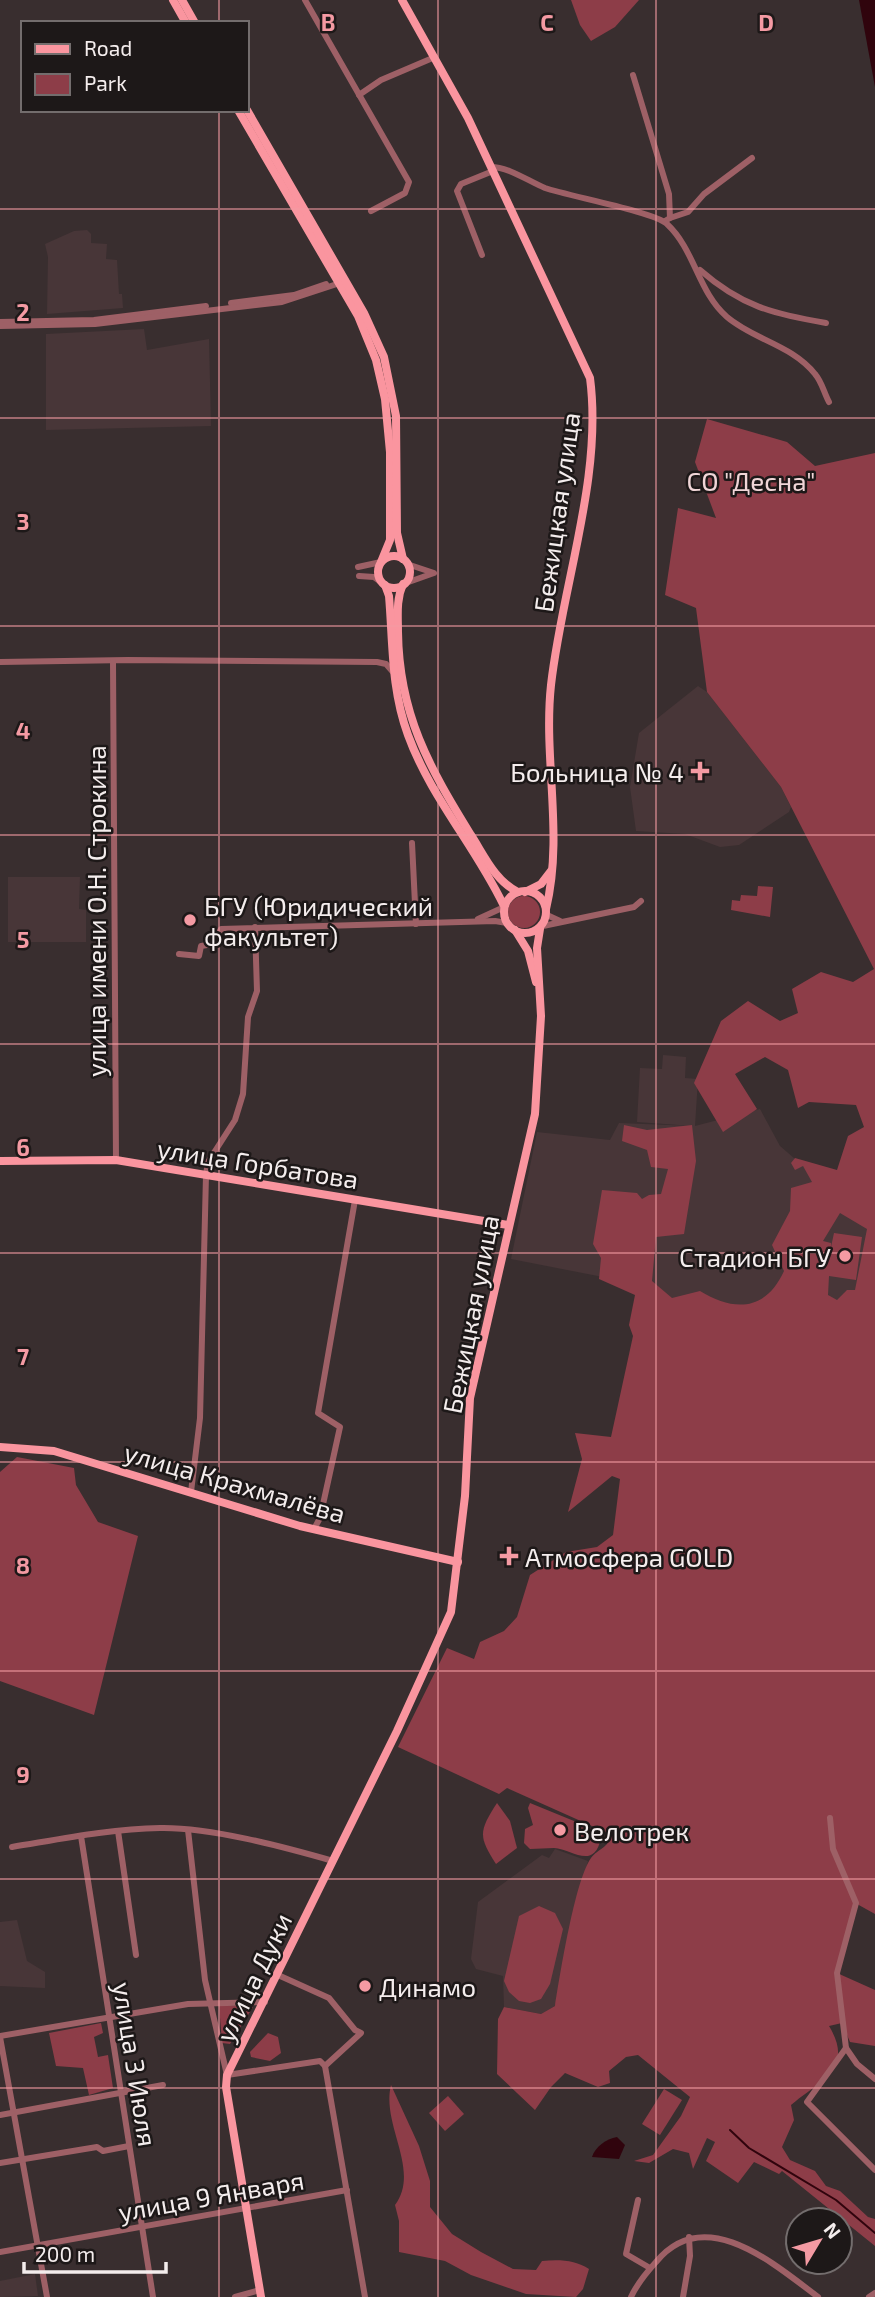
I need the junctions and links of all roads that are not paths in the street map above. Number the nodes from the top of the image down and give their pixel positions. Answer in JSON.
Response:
{"nodes":[{"id":1,"x":173,"y":0,"type":"edge"},
{"id":2,"x":182,"y":0,"type":"edge"},
{"id":3,"x":305,"y":0,"type":"edge"},
{"id":4,"x":402,"y":0,"type":"edge"},
{"id":5,"x":185,"y":21,"type":"edge"},
{"id":6,"x":194,"y":21,"type":"edge"},
{"id":7,"x":435,"y":57,"type":"junction"},
{"id":8,"x":633,"y":75,"type":"dead end"},
{"id":9,"x":359,"y":95,"type":"junction"},
{"id":10,"x":239,"y":112,"type":"edge"},
{"id":11,"x":248,"y":112,"type":"edge"},
{"id":12,"x":752,"y":158,"type":"dead end"},
{"id":13,"x":492,"y":169,"type":"junction"},
{"id":14,"x":371,"y":211,"type":"dead end"},
{"id":15,"x":668,"y":220,"type":"junction"},
{"id":16,"x":482,"y":255,"type":"dead end"},
{"id":17,"x":699,"y":269,"type":"junction"},
{"id":18,"x":342,"y":280,"type":"junction"},
{"id":19,"x":826,"y":323,"type":"dead end"},
{"id":20,"x":0,"y":324,"type":"edge"},
{"id":21,"x":829,"y":402,"type":"dead end"},
{"id":22,"x":381,"y":562,"type":"junction"},
{"id":23,"x":405,"y":562,"type":"junction"},
{"id":24,"x":358,"y":567,"type":"dead end"},
{"id":25,"x":433,"y":573,"type":"junction"},
{"id":26,"x":442,"y":573,"type":"dead end"},
{"id":27,"x":359,"y":576,"type":"dead end"},
{"id":28,"x":403,"y":584,"type":"junction"},
{"id":29,"x":385,"y":585,"type":"junction"},
{"id":30,"x":391,"y":651,"type":"junction"},
{"id":31,"x":0,"y":662,"type":"edge"},
{"id":32,"x":113,"y":662,"type":"junction"},
{"id":33,"x":377,"y":662,"type":"junction"},
{"id":34,"x":393,"y":672,"type":"junction"},
{"id":35,"x":412,"y":843,"type":"dead end"},
{"id":36,"x":553,"y":864,"type":"junction"},
{"id":37,"x":521,"y":892,"type":"junction"},
{"id":38,"x":641,"y":901,"type":"dead end"},
{"id":39,"x":502,"y":906,"type":"junction"},
{"id":40,"x":547,"y":912,"type":"junction"},
{"id":41,"x":562,"y":921,"type":"junction"},
{"id":42,"x":469,"y":922,"type":"junction"},
{"id":43,"x":416,"y":924,"type":"junction"},
{"id":44,"x":511,"y":926,"type":"junction"},
{"id":45,"x":541,"y":927,"type":"junction"},
{"id":46,"x":256,"y":928,"type":"junction"},
{"id":47,"x":179,"y":954,"type":"dead end"},
{"id":48,"x":538,"y":1062,"type":"junction"},
{"id":49,"x":116,"y":1160,"type":"junction"},
{"id":50,"x":0,"y":1161,"type":"edge"},
{"id":51,"x":206,"y":1175,"type":"junction"},
{"id":52,"x":355,"y":1200,"type":"junction"},
{"id":53,"x":508,"y":1225,"type":"junction"},
{"id":54,"x":1,"y":1447,"type":"edge"},
{"id":55,"x":191,"y":1492,"type":"junction"},
{"id":56,"x":314,"y":1530,"type":"junction"},
{"id":57,"x":458,"y":1562,"type":"junction"},
{"id":58,"x":414,"y":1695,"type":"joint"},
{"id":59,"x":830,"y":1818,"type":"dead end"},
{"id":60,"x":188,"y":1830,"type":"junction"},
{"id":61,"x":118,"y":1831,"type":"junction"},
{"id":62,"x":81,"y":1836,"type":"junction"},
{"id":63,"x":12,"y":1847,"type":"dead end"},
{"id":64,"x":333,"y":1861,"type":"junction"},
{"id":65,"x":136,"y":1955,"type":"dead end"},
{"id":66,"x":278,"y":1975,"type":"junction"},
{"id":67,"x":211,"y":2002,"type":"junction"},
{"id":68,"x":265,"y":2002,"type":"junction"},
{"id":69,"x":108,"y":2015,"type":"junction"},
{"id":70,"x":0,"y":2036,"type":"edge"},
{"id":71,"x":846,"y":2048,"type":"junction"},
{"id":72,"x":323,"y":2064,"type":"junction"},
{"id":73,"x":227,"y":2075,"type":"junction"},
{"id":74,"x":875,"y":2079,"type":"edge"},
{"id":75,"x":163,"y":2085,"type":"dead end"},
{"id":76,"x":121,"y":2093,"type":"junction"},
{"id":77,"x":14,"y":2112,"type":"junction"},
{"id":78,"x":0,"y":2115,"type":"edge"},
{"id":79,"x":129,"y":2146,"type":"junction"},
{"id":80,"x":24,"y":2160,"type":"junction"},
{"id":81,"x":0,"y":2163,"type":"edge"},
{"id":82,"x":875,"y":2170,"type":"edge"},
{"id":83,"x":347,"y":2190,"type":"junction"},
{"id":84,"x":638,"y":2200,"type":"dead end"},
{"id":85,"x":247,"y":2209,"type":"junction"},
{"id":86,"x":143,"y":2227,"type":"junction"},
{"id":87,"x":689,"y":2237,"type":"junction"},
{"id":88,"x":40,"y":2246,"type":"junction"},
{"id":89,"x":0,"y":2252,"type":"edge"},
{"id":90,"x":650,"y":2268,"type":"junction"},
{"id":91,"x":875,"y":2292,"type":"edge"},
{"id":92,"x":261,"y":2294,"type":"edge"},
{"id":93,"x":47,"y":2297,"type":"edge"},
{"id":94,"x":153,"y":2297,"type":"edge"},
{"id":95,"x":235,"y":2297,"type":"edge"},
{"id":96,"x":365,"y":2297,"type":"edge"},
{"id":97,"x":631,"y":2297,"type":"edge"},
{"id":98,"x":683,"y":2297,"type":"edge"},
{"id":99,"x":818,"y":2297,"type":"edge"},
{"id":100,"x":869,"y":2297,"type":"edge"}],
"edges":[{"from":1,"to":5,"type":"main road"},
{"from":2,"to":6,"type":"main road"},
{"from":3,"to":9,"type":"street"},
{"from":4,"to":7,"type":"main road","name":"Бежицкая улица"},
{"from":7,"to":9,"type":"street"},
{"from":7,"to":13,"type":"main road","name":"Бежицкая улица"},
{"from":8,"to":15,"type":"street"},
{"from":9,"to":14,"type":"street"},
{"from":10,"to":18,"type":"main road"},
{"from":11,"to":18,"type":"main road"},
{"from":12,"to":15,"type":"street"},
{"from":13,"to":15,"type":"street"},
{"from":13,"to":16,"type":"street"},
{"from":13,"to":36,"type":"main road","name":"Бежицкая улица"},
{"from":15,"to":17,"type":"street"},
{"from":17,"to":19,"type":"street"},
{"from":17,"to":21,"type":"street"},
{"from":18,"to":20,"type":"street"},
{"from":18,"to":22,"type":"main road"},
{"from":18,"to":23,"type":"main road"},
{"from":22,"to":23,"type":"main road"},
{"from":22,"to":24,"type":"street"},
{"from":22,"to":29,"type":"main road"},
{"from":23,"to":25,"type":"street"},
{"from":23,"to":28,"type":"main road"},
{"from":25,"to":26,"type":"street"},
{"from":25,"to":28,"type":"street"},
{"from":27,"to":29,"type":"street"},
{"from":28,"to":29,"type":"main road"},
{"from":28,"to":37,"type":"main road"},
{"from":29,"to":30,"type":"main road"},
{"from":30,"to":33,"type":"street"},
{"from":30,"to":34,"type":"main road"},
{"from":31,"to":32,"type":"street"},
{"from":32,"to":33,"type":"street"},
{"from":32,"to":49,"type":"street","name":"улица имени О.Н. Строкина"},
{"from":33,"to":34,"type":"street"},
{"from":34,"to":39,"type":"main road"},
{"from":35,"to":43,"type":"street"},
{"from":36,"to":37,"type":"main road"},
{"from":36,"to":40,"type":"main road","name":"Бежицкая улица"},
{"from":37,"to":39,"type":"main road"},
{"from":37,"to":40,"type":"main road"},
{"from":38,"to":41,"type":"street"},
{"from":39,"to":42,"type":"street"},
{"from":39,"to":44,"type":"main road"},
{"from":40,"to":41,"type":"street"},
{"from":40,"to":45,"type":"main road"},
{"from":41,"to":45,"type":"street"},
{"from":42,"to":43,"type":"street"},
{"from":42,"to":44,"type":"street"},
{"from":43,"to":46,"type":"street"},
{"from":44,"to":45,"type":"main road"},
{"from":44,"to":48,"type":"main road"},
{"from":45,"to":48,"type":"main road"},
{"from":46,"to":47,"type":"street"},
{"from":46,"to":51,"type":"street"},
{"from":48,"to":53,"type":"main road","name":"Бежицкая улица"},
{"from":49,"to":50,"type":"main road","name":"улица Горбатова"},
{"from":49,"to":51,"type":"main road","name":"улица Горбатова"},
{"from":51,"to":52,"type":"main road","name":"улица Горбатова"},
{"from":51,"to":55,"type":"street"},
{"from":52,"to":53,"type":"main road","name":"улица Горбатова"},
{"from":52,"to":56,"type":"street"},
{"from":53,"to":57,"type":"main road","name":"Бежицкая улица"},
{"from":54,"to":55,"type":"main road","name":"улица Крахмалёва"},
{"from":55,"to":56,"type":"main road","name":"улица Крахмалёва"},
{"from":56,"to":57,"type":"main road","name":"улица Крахмалёва"},
{"from":57,"to":58,"type":"main road","name":"Бежицкая улица"},
{"from":58,"to":64,"type":"main road","name":"улица Дуки"},
{"from":59,"to":71,"type":"street"},
{"from":60,"to":61,"type":"street"},
{"from":60,"to":64,"type":"street"},
{"from":60,"to":67,"type":"street"},
{"from":61,"to":62,"type":"street"},
{"from":61,"to":65,"type":"street"},
{"from":62,"to":63,"type":"street"},
{"from":62,"to":69,"type":"street","name":"улица 3 Июля"},
{"from":64,"to":66,"type":"main road","name":"улица Дуки"},
{"from":66,"to":68,"type":"main road","name":"улица Дуки"},
{"from":66,"to":72,"type":"street"},
{"from":67,"to":68,"type":"street"},
{"from":67,"to":69,"type":"street"},
{"from":67,"to":73,"type":"street"},
{"from":68,"to":73,"type":"main road","name":"улица Дуки"},
{"from":69,"to":70,"type":"street"},
{"from":69,"to":76,"type":"street","name":"улица 3 Июля"},
{"from":70,"to":77,"type":"street"},
{"from":71,"to":74,"type":"street"},
{"from":71,"to":82,"type":"street"},
{"from":72,"to":73,"type":"street"},
{"from":72,"to":83,"type":"street"},
{"from":73,"to":85,"type":"main road","name":"улица Дуки"},
{"from":75,"to":76,"type":"street"},
{"from":76,"to":77,"type":"street"},
{"from":76,"to":79,"type":"street","name":"улица 3 Июля"},
{"from":77,"to":78,"type":"street"},
{"from":77,"to":80,"type":"street"},
{"from":79,"to":80,"type":"street"},
{"from":79,"to":86,"type":"street","name":"улица 3 Июля"},
{"from":80,"to":81,"type":"street"},
{"from":80,"to":88,"type":"street"},
{"from":83,"to":85,"type":"street","name":"улица 9 Января"},
{"from":83,"to":96,"type":"street"},
{"from":84,"to":90,"type":"street"},
{"from":85,"to":86,"type":"street","name":"улица 9 Января"},
{"from":85,"to":92,"type":"main road","name":"улица Дуки"},
{"from":86,"to":88,"type":"street","name":"улица 9 Января"},
{"from":86,"to":94,"type":"street","name":"улица 3 Июля"},
{"from":87,"to":90,"type":"street"},
{"from":87,"to":98,"type":"street"},
{"from":87,"to":99,"type":"street"},
{"from":88,"to":89,"type":"street","name":"улица 9 Января"},
{"from":88,"to":93,"type":"street"},
{"from":90,"to":97,"type":"street"},
{"from":91,"to":100,"type":"street"},
{"from":92,"to":95,"type":"street"}]}
